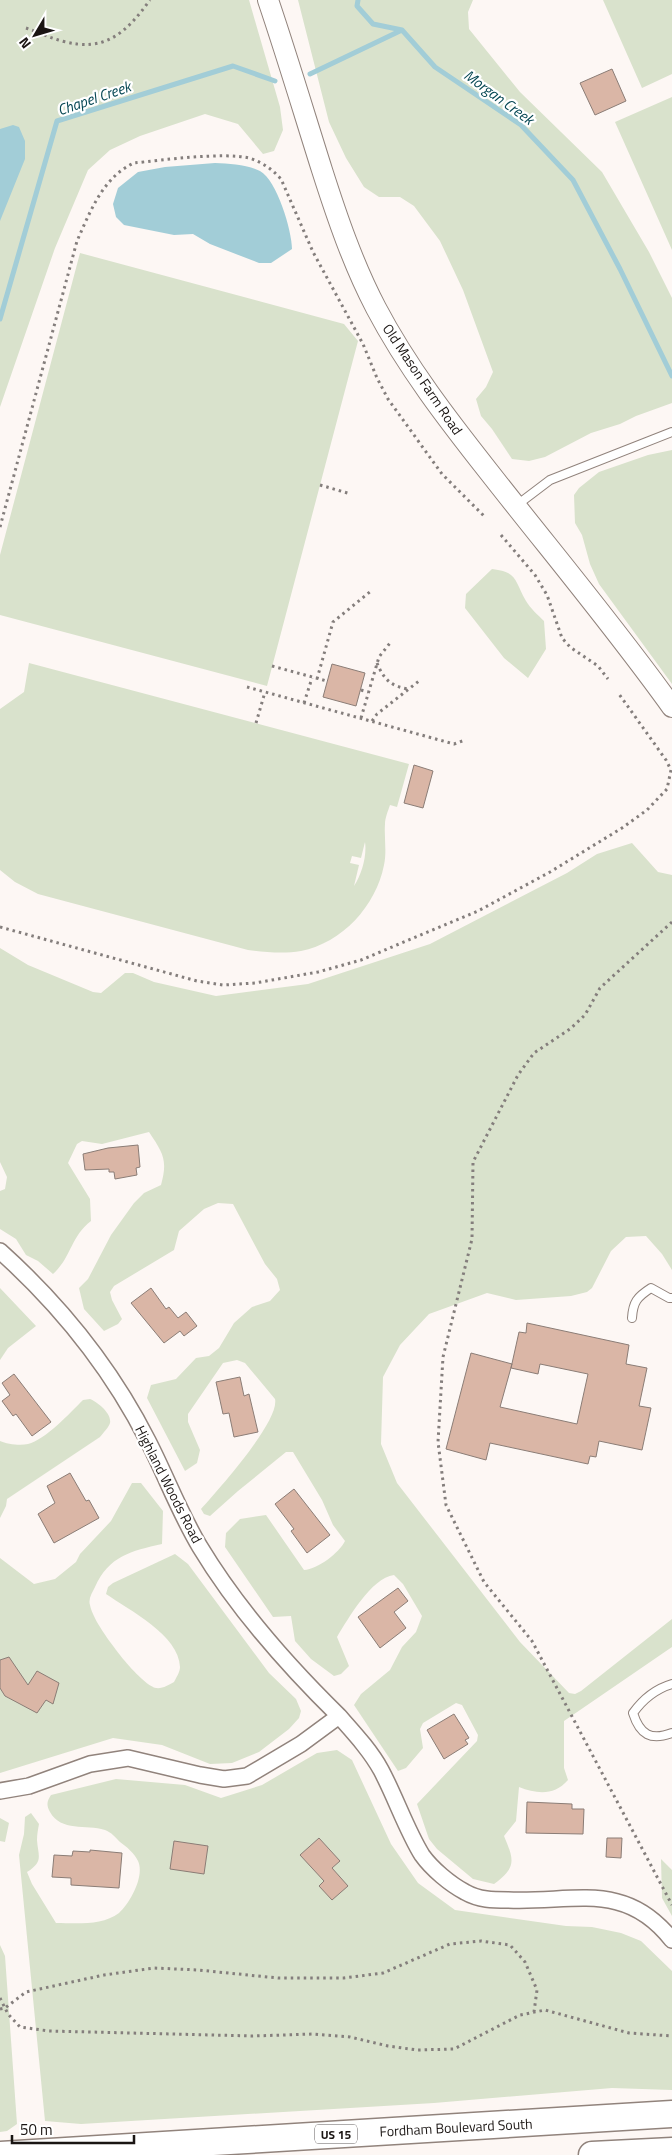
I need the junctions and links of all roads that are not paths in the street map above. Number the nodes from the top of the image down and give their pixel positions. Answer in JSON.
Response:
{"nodes":[{"id":1,"x":268,"y":0,"type":"edge"},
{"id":2,"x":670,"y":432,"type":"edge"},
{"id":3,"x":516,"y":506,"type":"junction"},
{"id":4,"x":672,"y":707,"type":"edge"},
{"id":5,"x":0,"y":1251,"type":"edge"},
{"id":6,"x":672,"y":1298,"type":"edge"},
{"id":7,"x":632,"y":1318,"type":"dead end"},
{"id":8,"x":672,"y":1684,"type":"edge"},
{"id":9,"x":339,"y":1716,"type":"junction"},
{"id":10,"x":672,"y":1733,"type":"edge"},
{"id":11,"x":0,"y":1791,"type":"edge"},
{"id":12,"x":672,"y":1940,"type":"edge"},
{"id":13,"x":672,"y":2114,"type":"edge"},
{"id":14,"x":672,"y":2150,"type":"edge"},
{"id":15,"x":0,"y":2155,"type":"edge"},
{"id":16,"x":592,"y":2155,"type":"edge"}],
"edges":[{"from":1,"to":3,"type":"street","name":"Old Mason Farm Road"},
{"from":2,"to":3,"type":"lane"},
{"from":3,"to":4,"type":"street","name":"Old Mason Farm Road"},
{"from":5,"to":9,"type":"street","name":"Highland Woods Road"},
{"from":6,"to":7,"type":"lane"},
{"from":8,"to":10,"type":"lane"},
{"from":9,"to":11,"type":"street"},
{"from":9,"to":12,"type":"street","name":"Highland Woods Road"},
{"from":13,"to":15,"type":"highway","name":"Fordham Boulevard South","number":"US 15"},
{"from":14,"to":16,"type":"highway"}]}
